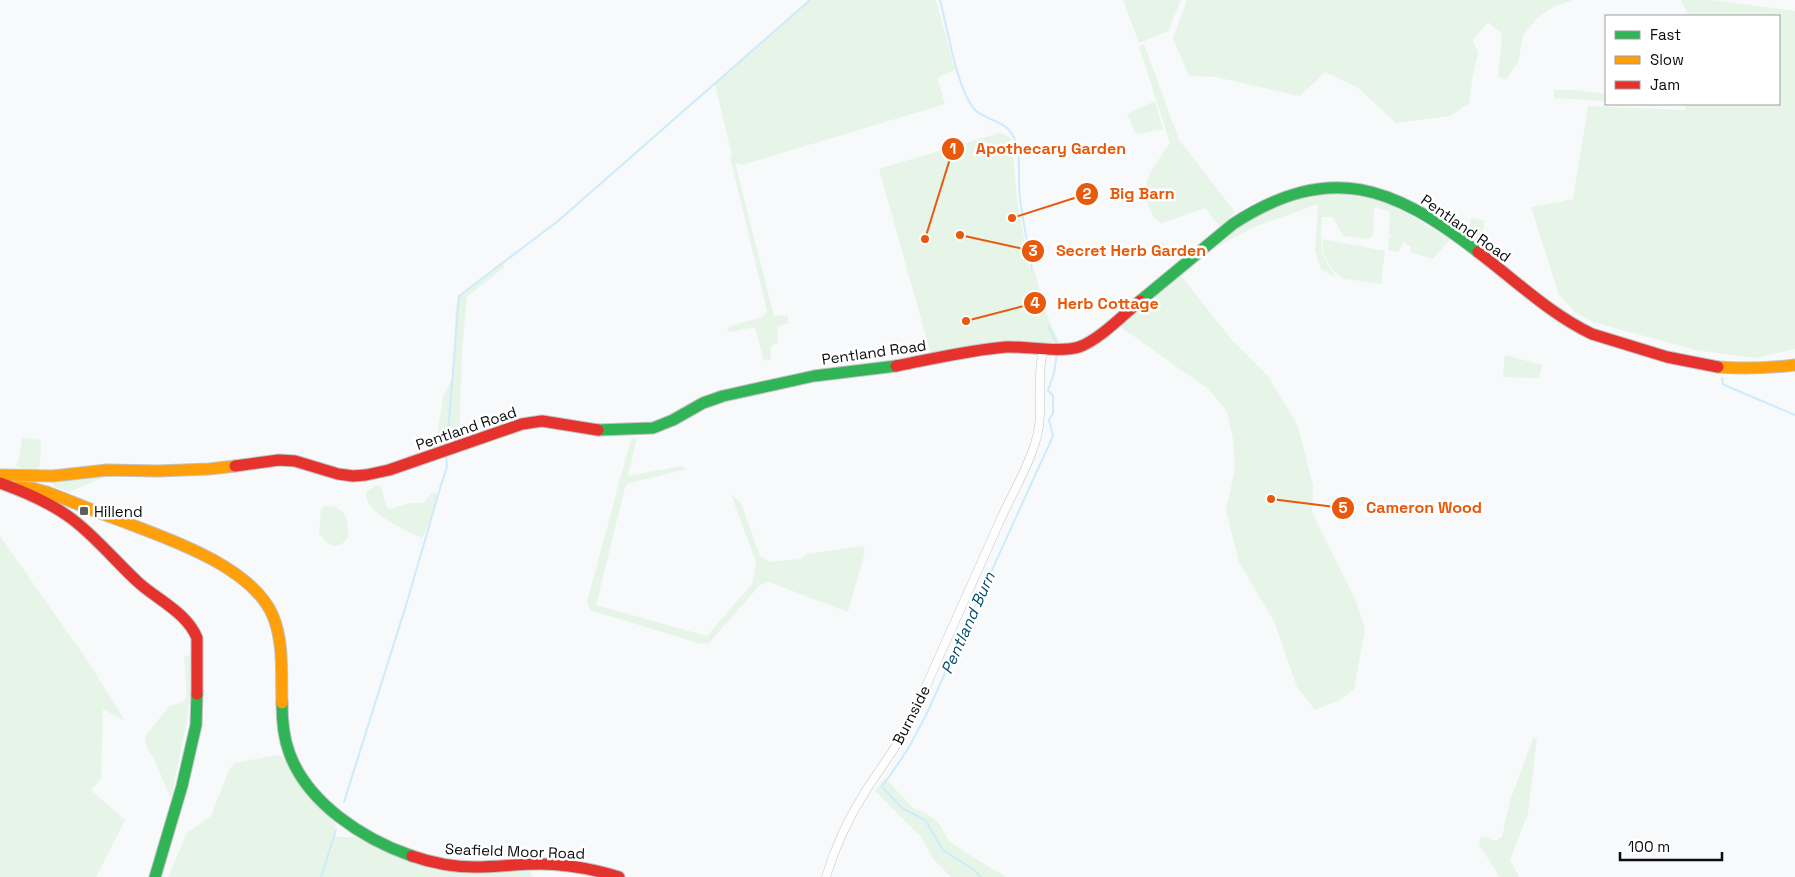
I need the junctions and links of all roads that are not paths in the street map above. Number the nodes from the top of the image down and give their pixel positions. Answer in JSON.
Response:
{"nodes":[{"id":1,"x":1053,"y":350,"type":"junction"},
{"id":2,"x":1795,"y":365,"type":"edge"},
{"id":3,"x":0,"y":476,"type":"edge"},
{"id":4,"x":0,"y":483,"type":"edge"},
{"id":5,"x":12,"y":487,"type":"junction"},
{"id":6,"x":155,"y":877,"type":"edge"},
{"id":7,"x":619,"y":877,"type":"edge"},
{"id":8,"x":826,"y":877,"type":"edge"}],
"edges":[{"from":1,"to":2,"type":"main road","name":"Pentland Road"},
{"from":1,"to":3,"type":"main road","name":"Pentland Road"},
{"from":1,"to":8,"type":"street","name":"Burnside"},
{"from":4,"to":5,"type":"main road"},
{"from":5,"to":6,"type":"main road"},
{"from":5,"to":7,"type":"main road","name":"Seafield Moor Road"}]}
